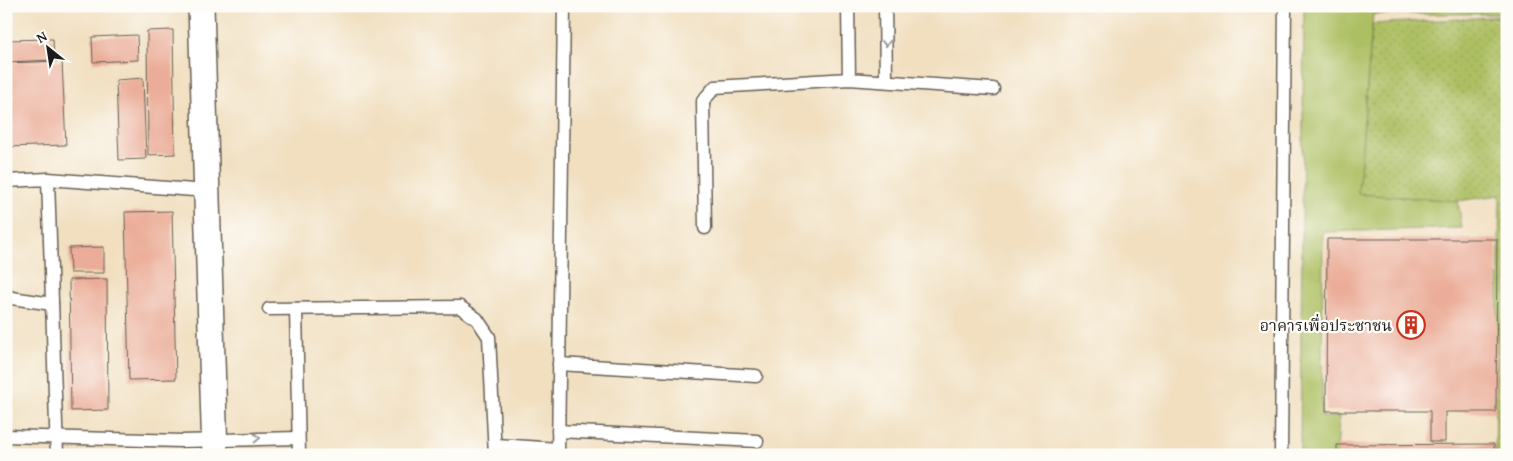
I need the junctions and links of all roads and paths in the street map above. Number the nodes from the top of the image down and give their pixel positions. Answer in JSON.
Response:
{"nodes":[{"id":1,"x":201,"y":6,"type":"edge"},
{"id":2,"x":564,"y":6,"type":"edge"},
{"id":3,"x":848,"y":6,"type":"edge"},
{"id":4,"x":885,"y":6,"type":"edge"},
{"id":5,"x":1285,"y":6,"type":"edge"},
{"id":6,"x":849,"y":79,"type":"junction"},
{"id":7,"x":886,"y":81,"type":"junction"},
{"id":8,"x":994,"y":88,"type":"dead end"},
{"id":9,"x":48,"y":179,"type":"junction"},
{"id":10,"x":6,"y":181,"type":"edge"},
{"id":11,"x":207,"y":190,"type":"junction"},
{"id":12,"x":705,"y":228,"type":"dead end"},
{"id":13,"x":6,"y":296,"type":"edge"},
{"id":14,"x":52,"y":304,"type":"junction"},
{"id":15,"x":269,"y":309,"type":"dead end"},
{"id":16,"x":296,"y":309,"type":"junction"},
{"id":17,"x":559,"y":364,"type":"junction"},
{"id":18,"x":756,"y":376,"type":"dead end"},
{"id":19,"x":558,"y":431,"type":"junction"},
{"id":20,"x":6,"y":436,"type":"edge"},
{"id":21,"x":298,"y":438,"type":"junction"},
{"id":22,"x":57,"y":439,"type":"junction"},
{"id":23,"x":757,"y":441,"type":"dead end"},
{"id":24,"x":215,"y":447,"type":"edge"},
{"id":25,"x":496,"y":450,"type":"edge"},
{"id":26,"x":558,"y":452,"type":"edge"},
{"id":27,"x":57,"y":455,"type":"edge"},
{"id":28,"x":299,"y":455,"type":"edge"},
{"id":29,"x":1281,"y":455,"type":"edge"}],
"edges":[{"from":1,"to":11,"type":"street"},
{"from":2,"to":17,"type":"lane"},
{"from":3,"to":6,"type":"lane"},
{"from":4,"to":7,"type":"lane","one_way":true},
{"from":5,"to":29,"type":"lane"},
{"from":6,"to":7,"type":"lane"},
{"from":6,"to":12,"type":"lane"},
{"from":7,"to":8,"type":"lane"},
{"from":9,"to":10,"type":"lane"},
{"from":9,"to":11,"type":"lane"},
{"from":9,"to":14,"type":"lane"},
{"from":11,"to":24,"type":"street"},
{"from":13,"to":14,"type":"lane"},
{"from":14,"to":22,"type":"lane"},
{"from":15,"to":16,"type":"lane"},
{"from":16,"to":21,"type":"lane"},
{"from":16,"to":25,"type":"lane"},
{"from":17,"to":18,"type":"lane"},
{"from":17,"to":19,"type":"lane"},
{"from":19,"to":23,"type":"lane"},
{"from":19,"to":26,"type":"lane"},
{"from":20,"to":22,"type":"lane"},
{"from":24,"to":21,"type":"lane","one_way":true},
{"from":21,"to":28,"type":"lane"},
{"from":22,"to":24,"type":"lane"},
{"from":22,"to":27,"type":"lane"},
{"from":25,"to":26,"type":"lane"}]}
